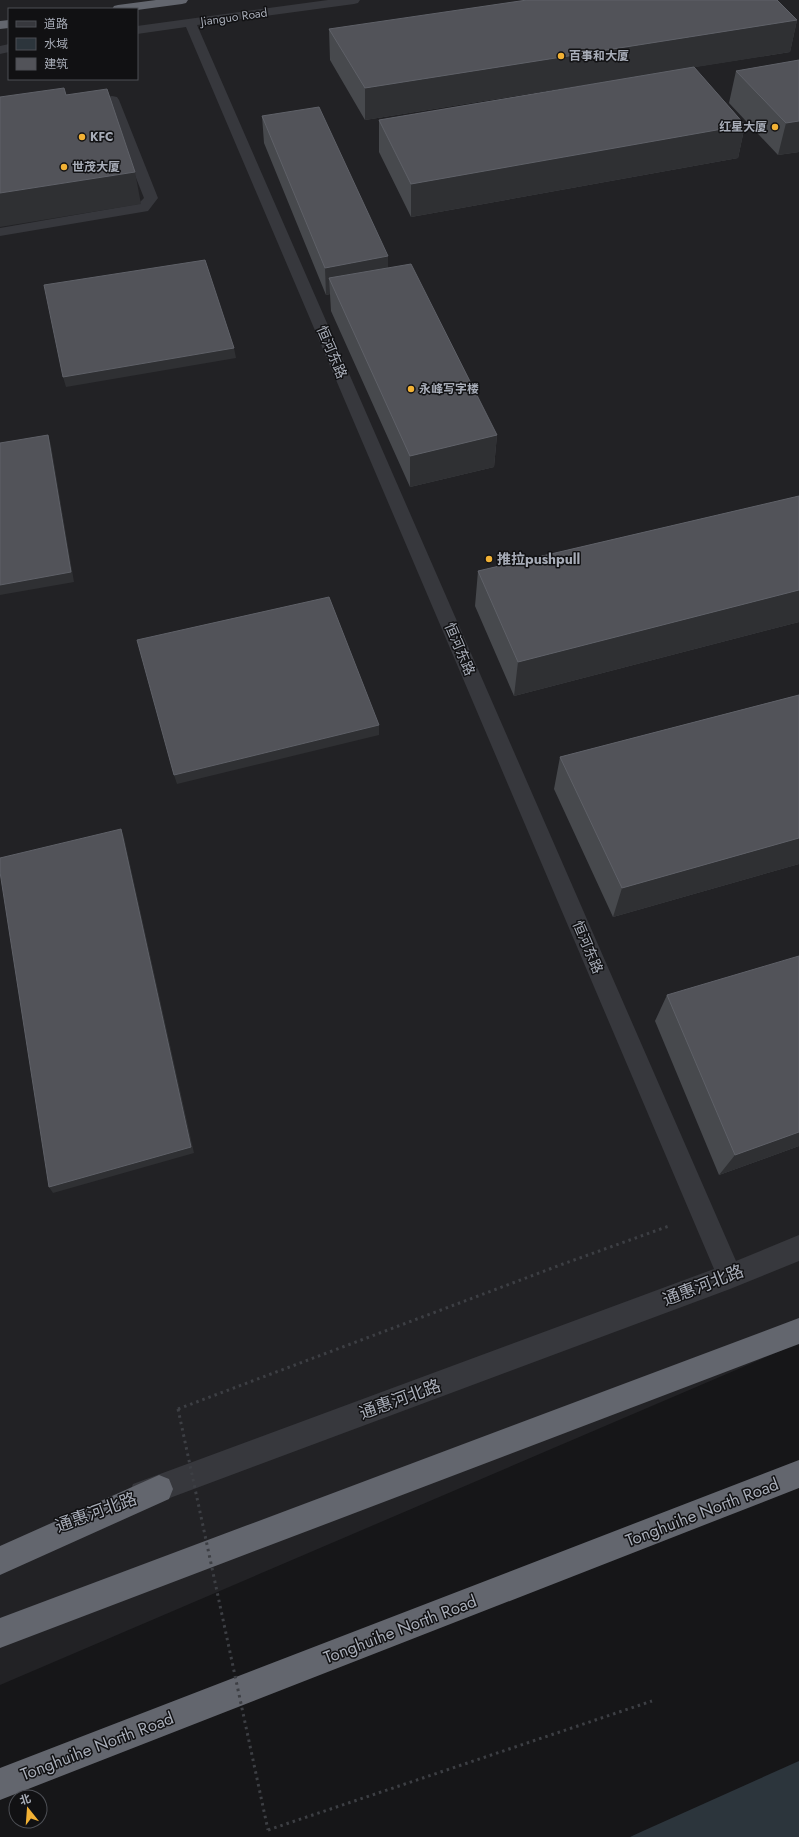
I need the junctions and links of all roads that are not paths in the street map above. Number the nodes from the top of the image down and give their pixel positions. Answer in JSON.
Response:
{"nodes":[{"id":1,"x":182,"y":0,"type":"edge"},
{"id":2,"x":354,"y":0,"type":"edge"},
{"id":3,"x":125,"y":8,"type":"edge"},
{"id":4,"x":190,"y":23,"type":"junction"},
{"id":5,"x":138,"y":30,"type":"edge"},
{"id":6,"x":70,"y":107,"type":"edge"},
{"id":7,"x":0,"y":232,"type":"edge"},
{"id":8,"x":799,"y":1248,"type":"edge"},
{"id":9,"x":730,"y":1276,"type":"junction"},
{"id":10,"x":799,"y":1331,"type":"edge"},
{"id":11,"x":799,"y":1474,"type":"edge"},
{"id":12,"x":159,"y":1488,"type":"junction"},
{"id":13,"x":0,"y":1548,"type":"edge"},
{"id":14,"x":0,"y":1561,"type":"edge"},
{"id":15,"x":0,"y":1633,"type":"edge"},
{"id":16,"x":0,"y":1784,"type":"edge"}],
"edges":[{"from":1,"to":3,"type":"highway"},
{"from":2,"to":4,"type":"street","name":"Jianguo Road"},
{"from":4,"to":5,"type":"street","name":"Jianguo Road"},
{"from":4,"to":9,"type":"street","name":"恒河东路"},
{"from":6,"to":7,"type":"street"},
{"from":8,"to":9,"type":"street","name":"通惠河北路"},
{"from":9,"to":12,"type":"street","name":"通惠河北路"},
{"from":10,"to":15,"type":"highway"},
{"from":11,"to":16,"type":"highway","name":"Tonghuihe North Road"},
{"from":12,"to":13,"type":"street","name":"通惠河北路"},
{"from":12,"to":14,"type":"highway"}]}
